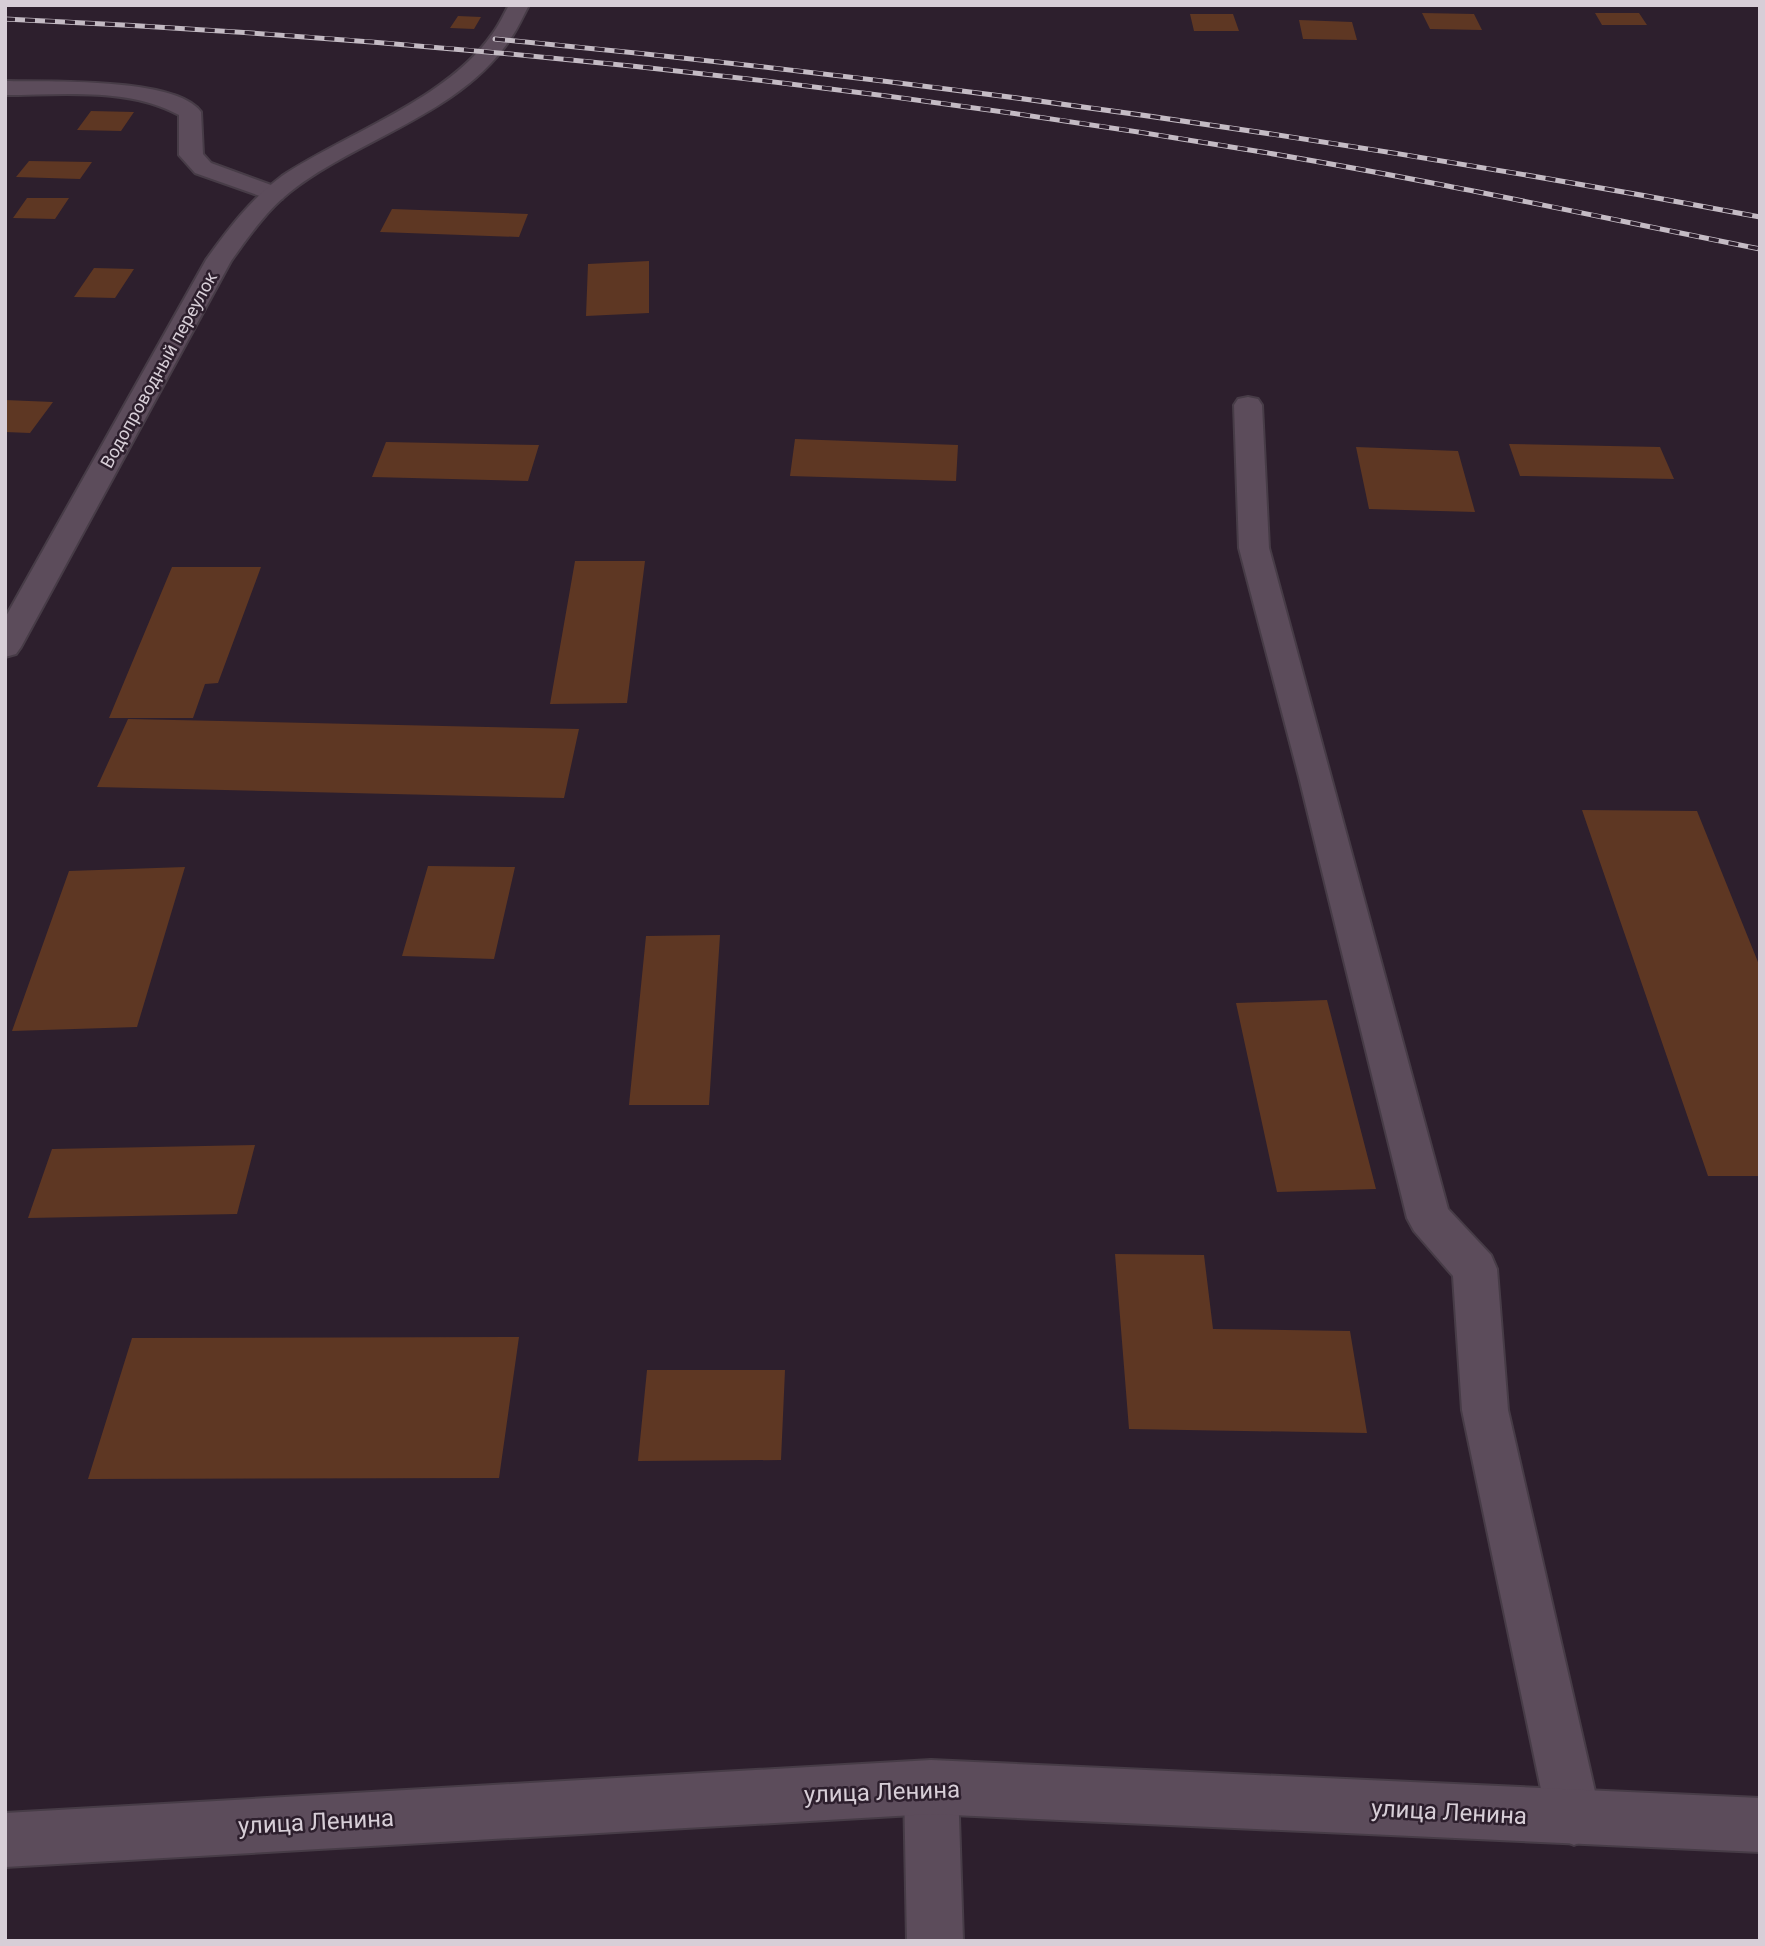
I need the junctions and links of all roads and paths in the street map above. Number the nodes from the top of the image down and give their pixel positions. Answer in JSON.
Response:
{"nodes":[{"id":1,"x":519,"y":5,"type":"edge"},
{"id":2,"x":5,"y":88,"type":"edge"},
{"id":3,"x":274,"y":194,"type":"junction"},
{"id":4,"x":1248,"y":405,"type":"dead end"},
{"id":5,"x":5,"y":647,"type":"edge"},
{"id":6,"x":931,"y":1787,"type":"junction"},
{"id":7,"x":1574,"y":1818,"type":"junction"},
{"id":8,"x":1760,"y":1825,"type":"edge"},
{"id":9,"x":5,"y":1840,"type":"edge"},
{"id":10,"x":935,"y":1941,"type":"edge"}],
"edges":[{"from":1,"to":3,"type":"main road","name":"Водопроводный переулок"},
{"from":2,"to":3,"type":"main road"},
{"from":3,"to":5,"type":"main road","name":"Водопроводный переулок"},
{"from":4,"to":7,"type":"main road"},
{"from":6,"to":7,"type":"main road","name":"улица Ленина"},
{"from":6,"to":9,"type":"main road","name":"улица Ленина"},
{"from":6,"to":10,"type":"main road"},
{"from":7,"to":8,"type":"main road","name":"улица Ленина"}]}
